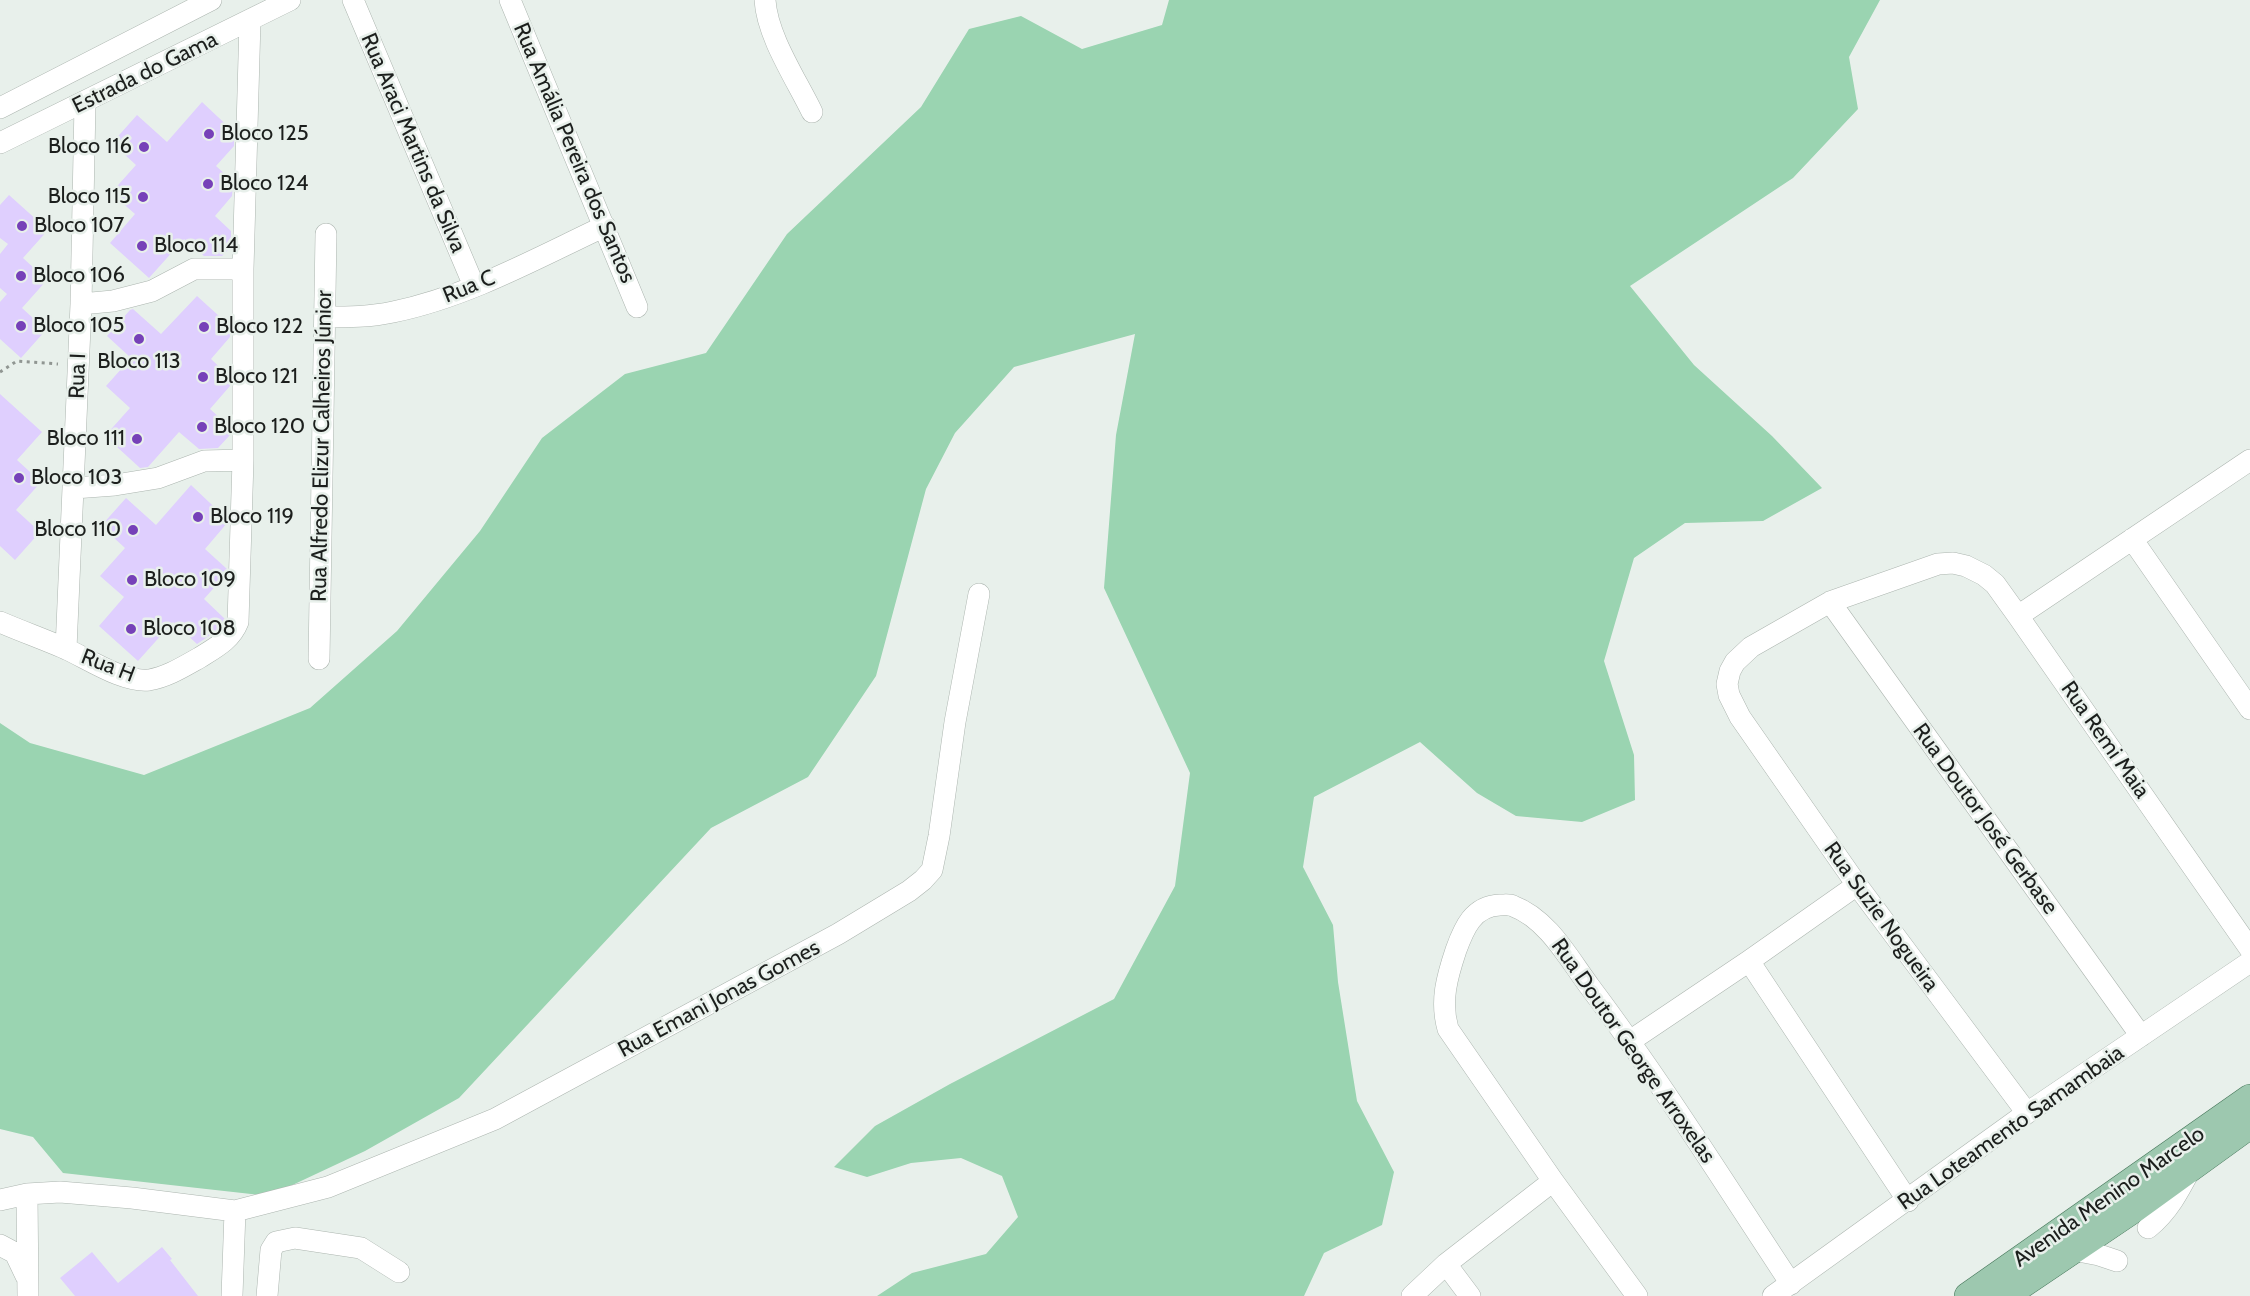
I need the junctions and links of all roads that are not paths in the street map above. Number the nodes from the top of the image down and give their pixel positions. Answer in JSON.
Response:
{"nodes":[{"id":1,"x":211,"y":0,"type":"edge"},
{"id":2,"x":290,"y":0,"type":"edge"},
{"id":3,"x":353,"y":0,"type":"edge"},
{"id":4,"x":510,"y":0,"type":"edge"},
{"id":5,"x":765,"y":0,"type":"edge"},
{"id":6,"x":250,"y":21,"type":"junction"},
{"id":7,"x":85,"y":103,"type":"junction"},
{"id":8,"x":0,"y":108,"type":"edge"},
{"id":9,"x":812,"y":112,"type":"dead end"},
{"id":10,"x":0,"y":143,"type":"edge"},
{"id":11,"x":605,"y":226,"type":"junction"},
{"id":12,"x":326,"y":234,"type":"dead end"},
{"id":13,"x":243,"y":269,"type":"junction"},
{"id":14,"x":474,"y":286,"type":"junction"},
{"id":15,"x":81,"y":304,"type":"junction"},
{"id":16,"x":637,"y":307,"type":"dead end"},
{"id":17,"x":325,"y":318,"type":"junction"},
{"id":18,"x":243,"y":460,"type":"junction"},
{"id":19,"x":2250,"y":460,"type":"edge"},
{"id":20,"x":74,"y":488,"type":"junction"},
{"id":21,"x":2132,"y":539,"type":"junction"},
{"id":22,"x":1938,"y":564,"type":"joint"},
{"id":23,"x":979,"y":594,"type":"dead end"},
{"id":24,"x":1830,"y":602,"type":"junction"},
{"id":25,"x":2018,"y":616,"type":"junction"},
{"id":26,"x":0,"y":622,"type":"edge"},
{"id":27,"x":66,"y":649,"type":"junction"},
{"id":28,"x":318,"y":659,"type":"dead end"},
{"id":29,"x":2250,"y":709,"type":"edge"},
{"id":30,"x":1857,"y":885,"type":"junction"},
{"id":31,"x":2250,"y":949,"type":"edge"},
{"id":32,"x":1749,"y":961,"type":"junction"},
{"id":33,"x":2250,"y":962,"type":"edge"},
{"id":34,"x":2141,"y":1036,"type":"junction"},
{"id":35,"x":1630,"y":1041,"type":"junction"},
{"id":36,"x":2250,"y":1098,"type":"edge"},
{"id":37,"x":2027,"y":1113,"type":"junction"},
{"id":38,"x":2250,"y":1125,"type":"edge"},
{"id":39,"x":1553,"y":1181,"type":"junction"},
{"id":40,"x":27,"y":1194,"type":"junction"},
{"id":41,"x":0,"y":1200,"type":"edge"},
{"id":42,"x":1908,"y":1201,"type":"junction"},
{"id":43,"x":235,"y":1211,"type":"junction"},
{"id":44,"x":2135,"y":1217,"type":"junction"},
{"id":45,"x":0,"y":1245,"type":"edge"},
{"id":46,"x":2073,"y":1250,"type":"junction"},
{"id":47,"x":2117,"y":1261,"type":"dead end"},
{"id":48,"x":1446,"y":1264,"type":"junction"},
{"id":49,"x":399,"y":1272,"type":"dead end"},
{"id":50,"x":1791,"y":1284,"type":"junction"},
{"id":51,"x":29,"y":1289,"type":"edge"},
{"id":52,"x":232,"y":1296,"type":"edge"},
{"id":53,"x":267,"y":1296,"type":"edge"},
{"id":54,"x":1412,"y":1296,"type":"edge"},
{"id":55,"x":1470,"y":1296,"type":"edge"},
{"id":56,"x":1637,"y":1296,"type":"edge"},
{"id":57,"x":1773,"y":1296,"type":"edge"},
{"id":58,"x":1968,"y":1296,"type":"edge"},
{"id":59,"x":2005,"y":1296,"type":"edge"}],
"edges":[{"from":1,"to":8,"type":"street"},
{"from":2,"to":6,"type":"street","name":"Estrada do Gama"},
{"from":3,"to":14,"type":"street","name":"Rua Araci Martins da Silva"},
{"from":4,"to":11,"type":"street","name":"Rua Amália Pereira dos Santos"},
{"from":5,"to":9,"type":"street"},
{"from":6,"to":7,"type":"street","name":"Estrada do Gama"},
{"from":6,"to":13,"type":"street"},
{"from":7,"to":10,"type":"street","name":"Estrada do Gama"},
{"from":7,"to":15,"type":"street","name":"Rua I"},
{"from":11,"to":14,"type":"street","name":"Rua C"},
{"from":11,"to":16,"type":"street","name":"Rua Amália Pereira dos Santos"},
{"from":12,"to":17,"type":"street","name":"Rua Alfredo Elizur Calheiros Júnior"},
{"from":13,"to":15,"type":"street"},
{"from":13,"to":18,"type":"street"},
{"from":14,"to":17,"type":"street","name":"Rua C"},
{"from":15,"to":20,"type":"street","name":"Rua I"},
{"from":17,"to":28,"type":"street","name":"Rua Alfredo Elizur Calheiros Júnior"},
{"from":18,"to":20,"type":"street"},
{"from":18,"to":27,"type":"street","name":"Rua H"},
{"from":19,"to":21,"type":"street"},
{"from":20,"to":27,"type":"street","name":"Rua I"},
{"from":21,"to":25,"type":"street"},
{"from":21,"to":29,"type":"street"},
{"from":22,"to":24,"type":"street","name":"Rua Suzie Nogueira"},
{"from":22,"to":25,"type":"street","name":"Rua Remi Maia"},
{"from":23,"to":43,"type":"street","name":"Rua Emani Jonas Gomes"},
{"from":24,"to":30,"type":"street","name":"Rua Suzie Nogueira"},
{"from":24,"to":34,"type":"street","name":"Rua Doutor José Gerbase"},
{"from":25,"to":31,"type":"street","name":"Rua Remi Maia"},
{"from":26,"to":27,"type":"street","name":"Rua H"},
{"from":30,"to":32,"type":"street"},
{"from":30,"to":37,"type":"street","name":"Rua Suzie Nogueira"},
{"from":32,"to":35,"type":"street"},
{"from":32,"to":42,"type":"street"},
{"from":33,"to":34,"type":"street","name":"Rua Loteamento Samambaia"},
{"from":34,"to":37,"type":"street","name":"Rua Loteamento Samambaia"},
{"from":35,"to":39,"type":"street","name":"Rua Doutor George Arroxelas"},
{"from":35,"to":50,"type":"street","name":"Rua Doutor George Arroxelas"},
{"from":36,"to":44,"type":"main road","name":"Avenida Menino Marcelo"},
{"from":37,"to":42,"type":"street","name":"Rua Loteamento Samambaia"},
{"from":38,"to":44,"type":"main road","name":"Avenida Menino Marcelo"},
{"from":39,"to":48,"type":"street"},
{"from":39,"to":56,"type":"street"},
{"from":40,"to":41,"type":"street"},
{"from":40,"to":43,"type":"street"},
{"from":40,"to":51,"type":"street"},
{"from":42,"to":50,"type":"street","name":"Rua Loteamento Samambaia"},
{"from":43,"to":52,"type":"street"},
{"from":44,"to":46,"type":"main road","name":"Avenida Menino Marcelo"},
{"from":44,"to":58,"type":"main road","name":"Avenida Menino Marcelo"},
{"from":45,"to":51,"type":"street"},
{"from":46,"to":47,"type":"street"},
{"from":46,"to":59,"type":"main road","name":"Avenida Menino Marcelo"},
{"from":48,"to":54,"type":"street"},
{"from":48,"to":55,"type":"street"},
{"from":49,"to":53,"type":"street"},
{"from":50,"to":57,"type":"street","name":"Rua Loteamento Samambaia"}]}
